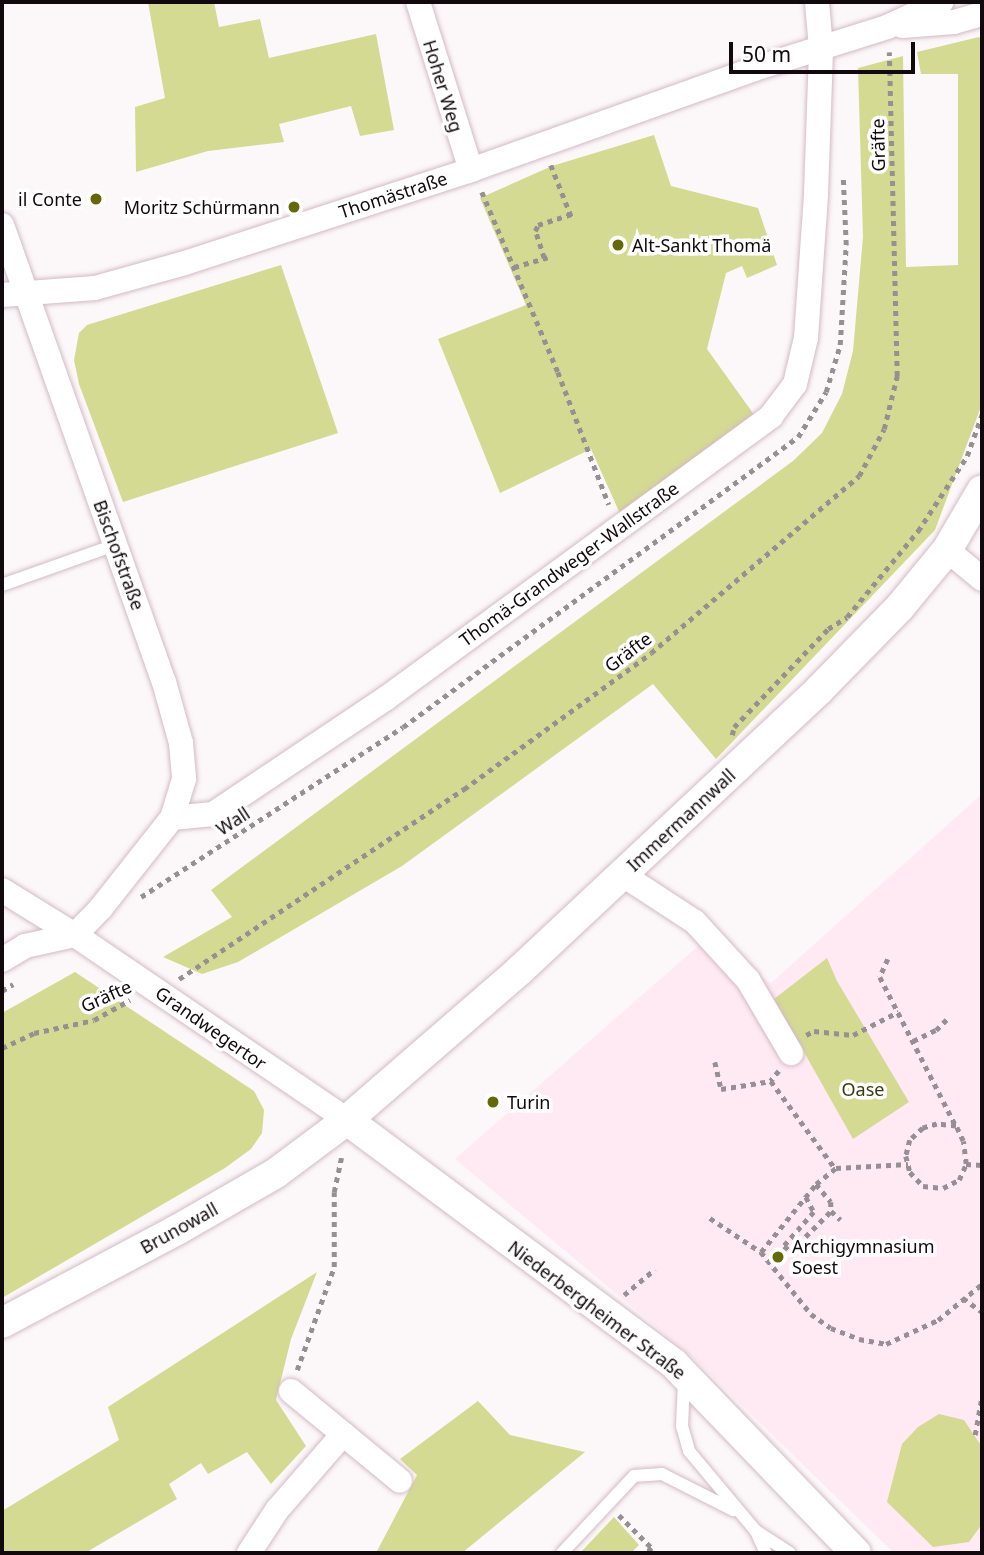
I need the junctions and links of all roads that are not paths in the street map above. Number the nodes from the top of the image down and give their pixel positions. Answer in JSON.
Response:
{"nodes":[{"id":1,"x":418,"y":2,"type":"edge"},
{"id":2,"x":817,"y":2,"type":"edge"},
{"id":3,"x":941,"y":2,"type":"edge"},
{"id":4,"x":982,"y":14,"type":"edge"},
{"id":5,"x":887,"y":27,"type":"junction"},
{"id":6,"x":821,"y":48,"type":"junction"},
{"id":7,"x":477,"y":181,"type":"junction"},
{"id":8,"x":2,"y":225,"type":"edge"},
{"id":9,"x":29,"y":294,"type":"junction"},
{"id":10,"x":2,"y":295,"type":"edge"},
{"id":11,"x":982,"y":490,"type":"edge"},
{"id":12,"x":116,"y":545,"type":"junction"},
{"id":13,"x":947,"y":550,"type":"junction"},
{"id":14,"x":982,"y":579,"type":"edge"},
{"id":15,"x":2,"y":585,"type":"edge"},
{"id":16,"x":172,"y":818,"type":"junction"},
{"id":17,"x":623,"y":875,"type":"junction"},
{"id":18,"x":2,"y":890,"type":"edge"},
{"id":19,"x":75,"y":935,"type":"junction"},
{"id":20,"x":2,"y":960,"type":"edge"},
{"id":21,"x":788,"y":1048,"type":"road end"},
{"id":22,"x":347,"y":1120,"type":"junction"},
{"id":23,"x":2,"y":1322,"type":"edge"},
{"id":24,"x":685,"y":1375,"type":"junction"},
{"id":25,"x":290,"y":1391,"type":"road end"},
{"id":26,"x":343,"y":1434,"type":"junction"},
{"id":27,"x":400,"y":1480,"type":"dead end"},
{"id":28,"x":739,"y":1513,"type":"junction"},
{"id":29,"x":756,"y":1531,"type":"junction"},
{"id":30,"x":249,"y":1553,"type":"edge"},
{"id":31,"x":562,"y":1553,"type":"edge"},
{"id":32,"x":766,"y":1553,"type":"edge"},
{"id":33,"x":790,"y":1553,"type":"edge"},
{"id":34,"x":856,"y":1553,"type":"edge"}],
"edges":[{"from":1,"to":7,"type":"street","name":"Hoher Weg"},
{"from":2,"to":6,"type":"street","name":"Thomä-Grandweger-Wallstraße"},
{"from":3,"to":5,"type":"street"},
{"from":4,"to":5,"type":"street"},
{"from":5,"to":6,"type":"street","name":"Thomästraße"},
{"from":6,"to":7,"type":"street","name":"Thomästraße"},
{"from":6,"to":16,"type":"street","name":"Thomä-Grandweger-Wallstraße"},
{"from":7,"to":9,"type":"street","name":"Thomästraße"},
{"from":8,"to":9,"type":"street"},
{"from":9,"to":10,"type":"street","name":"Thomästraße"},
{"from":9,"to":12,"type":"street","name":"Bischofstraße"},
{"from":11,"to":13,"type":"street","name":"Immermannwall"},
{"from":12,"to":15,"type":"lane"},
{"from":12,"to":16,"type":"street","name":"Bischofstraße"},
{"from":13,"to":14,"type":"street"},
{"from":13,"to":17,"type":"street","name":"Immermannwall"},
{"from":16,"to":19,"type":"street"},
{"from":17,"to":21,"type":"street"},
{"from":17,"to":22,"type":"street","name":"Immermannwall"},
{"from":18,"to":19,"type":"street","name":"Grandwegertor"},
{"from":19,"to":20,"type":"street"},
{"from":19,"to":22,"type":"street","name":"Grandwegertor"},
{"from":22,"to":23,"type":"street","name":"Brunowall"},
{"from":22,"to":24,"type":"street","name":"Niederbergheimer Straße"},
{"from":24,"to":28,"type":"lane"},
{"from":24,"to":34,"type":"street","name":"Niederbergheimer Straße"},
{"from":25,"to":26,"type":"street"},
{"from":26,"to":27,"type":"street"},
{"from":26,"to":30,"type":"street"},
{"from":28,"to":29,"type":"lane"},
{"from":28,"to":31,"type":"lane"},
{"from":29,"to":32,"type":"lane"},
{"from":29,"to":33,"type":"lane"}]}
